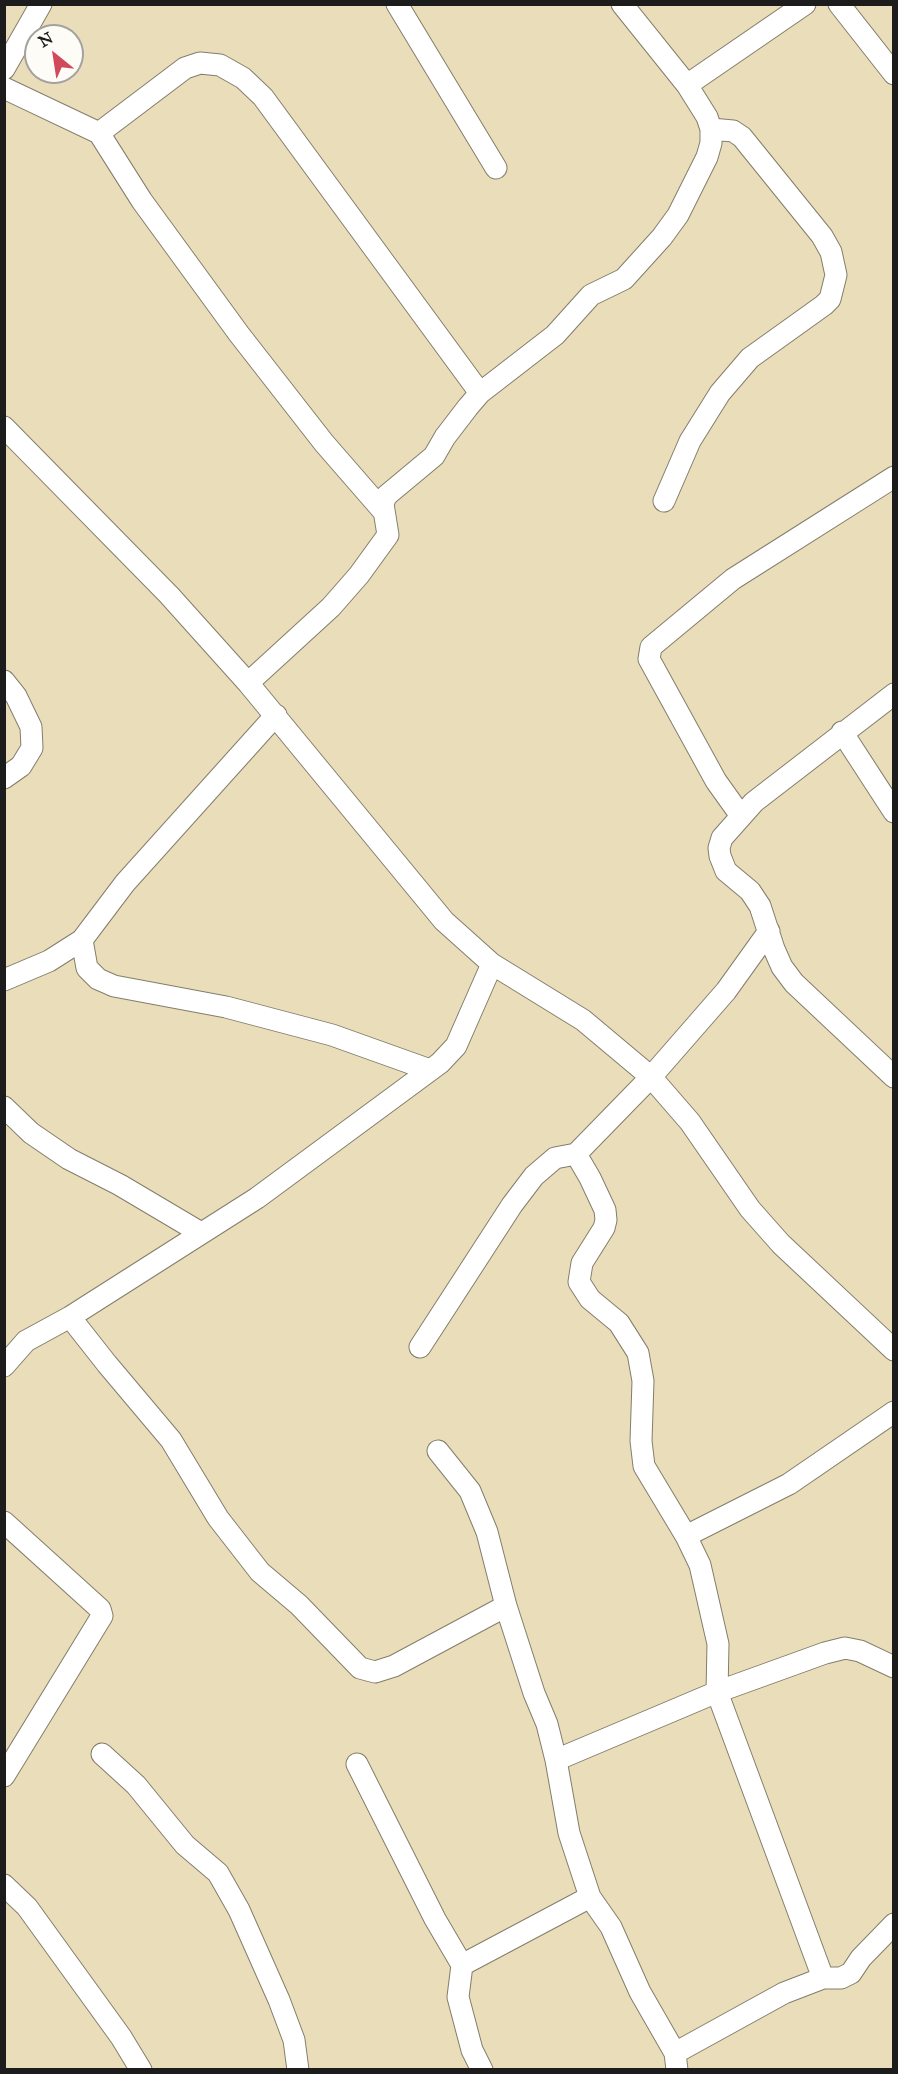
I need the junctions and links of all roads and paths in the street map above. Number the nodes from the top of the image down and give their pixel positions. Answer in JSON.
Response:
{"nodes":[{"id":1,"x":41,"y":4,"type":"edge"},
{"id":2,"x":397,"y":4,"type":"edge"},
{"id":3,"x":622,"y":4,"type":"edge"},
{"id":4,"x":805,"y":4,"type":"edge"},
{"id":5,"x":839,"y":4,"type":"edge"},
{"id":6,"x":4,"y":69,"type":"edge"},
{"id":7,"x":894,"y":74,"type":"edge"},
{"id":8,"x":687,"y":85,"type":"junction"},
{"id":9,"x":4,"y":88,"type":"edge"},
{"id":10,"x":711,"y":129,"type":"junction"},
{"id":11,"x":99,"y":133,"type":"junction"},
{"id":12,"x":496,"y":168,"type":"dead end"},
{"id":13,"x":480,"y":393,"type":"junction"},
{"id":14,"x":4,"y":427,"type":"edge"},
{"id":15,"x":894,"y":477,"type":"edge"},
{"id":16,"x":664,"y":501,"type":"dead end"},
{"id":17,"x":384,"y":512,"type":"junction"},
{"id":18,"x":4,"y":681,"type":"edge"},
{"id":19,"x":248,"y":683,"type":"junction"},
{"id":20,"x":894,"y":694,"type":"edge"},
{"id":21,"x":276,"y":715,"type":"junction"},
{"id":22,"x":842,"y":732,"type":"junction"},
{"id":23,"x":4,"y":778,"type":"edge"},
{"id":24,"x":894,"y":812,"type":"edge"},
{"id":25,"x":741,"y":816,"type":"junction"},
{"id":26,"x":769,"y":931,"type":"junction"},
{"id":27,"x":82,"y":940,"type":"junction"},
{"id":28,"x":492,"y":963,"type":"junction"},
{"id":29,"x":4,"y":980,"type":"edge"},
{"id":30,"x":430,"y":1070,"type":"junction"},
{"id":31,"x":651,"y":1077,"type":"junction"},
{"id":32,"x":894,"y":1077,"type":"edge"},
{"id":33,"x":4,"y":1107,"type":"edge"},
{"id":34,"x":576,"y":1154,"type":"junction"},
{"id":35,"x":201,"y":1233,"type":"junction"},
{"id":36,"x":70,"y":1317,"type":"junction"},
{"id":37,"x":420,"y":1347,"type":"dead end"},
{"id":38,"x":894,"y":1350,"type":"edge"},
{"id":39,"x":4,"y":1366,"type":"edge"},
{"id":40,"x":894,"y":1412,"type":"edge"},
{"id":41,"x":438,"y":1451,"type":"dead end"},
{"id":42,"x":4,"y":1522,"type":"edge"},
{"id":43,"x":686,"y":1536,"type":"junction"},
{"id":44,"x":506,"y":1606,"type":"junction"},
{"id":45,"x":894,"y":1667,"type":"edge"},
{"id":46,"x":717,"y":1692,"type":"junction"},
{"id":47,"x":102,"y":1754,"type":"dead end"},
{"id":48,"x":556,"y":1760,"type":"junction"},
{"id":49,"x":357,"y":1764,"type":"dead end"},
{"id":50,"x":4,"y":1776,"type":"edge"},
{"id":51,"x":4,"y":1885,"type":"edge"},
{"id":52,"x":590,"y":1897,"type":"junction"},
{"id":53,"x":894,"y":1924,"type":"edge"},
{"id":54,"x":462,"y":1965,"type":"junction"},
{"id":55,"x":824,"y":1978,"type":"junction"},
{"id":56,"x":676,"y":2061,"type":"edge"},
{"id":57,"x":141,"y":2070,"type":"edge"},
{"id":58,"x":298,"y":2070,"type":"edge"},
{"id":59,"x":482,"y":2070,"type":"edge"}],
"edges":[{"from":1,"to":6,"type":"street"},
{"from":2,"to":12,"type":"street"},
{"from":3,"to":8,"type":"street"},
{"from":4,"to":8,"type":"street"},
{"from":5,"to":7,"type":"street"},
{"from":8,"to":10,"type":"street"},
{"from":9,"to":11,"type":"street"},
{"from":10,"to":13,"type":"street"},
{"from":10,"to":16,"type":"street"},
{"from":11,"to":13,"type":"street"},
{"from":11,"to":17,"type":"street"},
{"from":13,"to":17,"type":"street"},
{"from":14,"to":19,"type":"street"},
{"from":15,"to":25,"type":"street"},
{"from":17,"to":19,"type":"street"},
{"from":18,"to":23,"type":"street"},
{"from":19,"to":21,"type":"street"},
{"from":20,"to":22,"type":"street"},
{"from":21,"to":27,"type":"street"},
{"from":21,"to":28,"type":"street"},
{"from":22,"to":24,"type":"street"},
{"from":22,"to":25,"type":"street"},
{"from":25,"to":26,"type":"street"},
{"from":26,"to":31,"type":"street"},
{"from":26,"to":32,"type":"street"},
{"from":27,"to":29,"type":"street"},
{"from":27,"to":30,"type":"street"},
{"from":28,"to":30,"type":"street"},
{"from":28,"to":31,"type":"street"},
{"from":30,"to":35,"type":"street"},
{"from":31,"to":34,"type":"street"},
{"from":31,"to":38,"type":"street"},
{"from":33,"to":35,"type":"street"},
{"from":34,"to":37,"type":"street"},
{"from":34,"to":43,"type":"street"},
{"from":35,"to":36,"type":"street"},
{"from":36,"to":39,"type":"street"},
{"from":36,"to":44,"type":"street"},
{"from":40,"to":43,"type":"street"},
{"from":41,"to":44,"type":"street"},
{"from":42,"to":50,"type":"street"},
{"from":43,"to":46,"type":"street"},
{"from":44,"to":48,"type":"street"},
{"from":45,"to":46,"type":"street"},
{"from":46,"to":48,"type":"street"},
{"from":46,"to":55,"type":"street"},
{"from":47,"to":58,"type":"street"},
{"from":48,"to":52,"type":"street"},
{"from":49,"to":54,"type":"street"},
{"from":51,"to":57,"type":"street"},
{"from":52,"to":54,"type":"street"},
{"from":52,"to":56,"type":"street"},
{"from":53,"to":55,"type":"street"},
{"from":54,"to":59,"type":"street"},
{"from":55,"to":56,"type":"street"}]}
